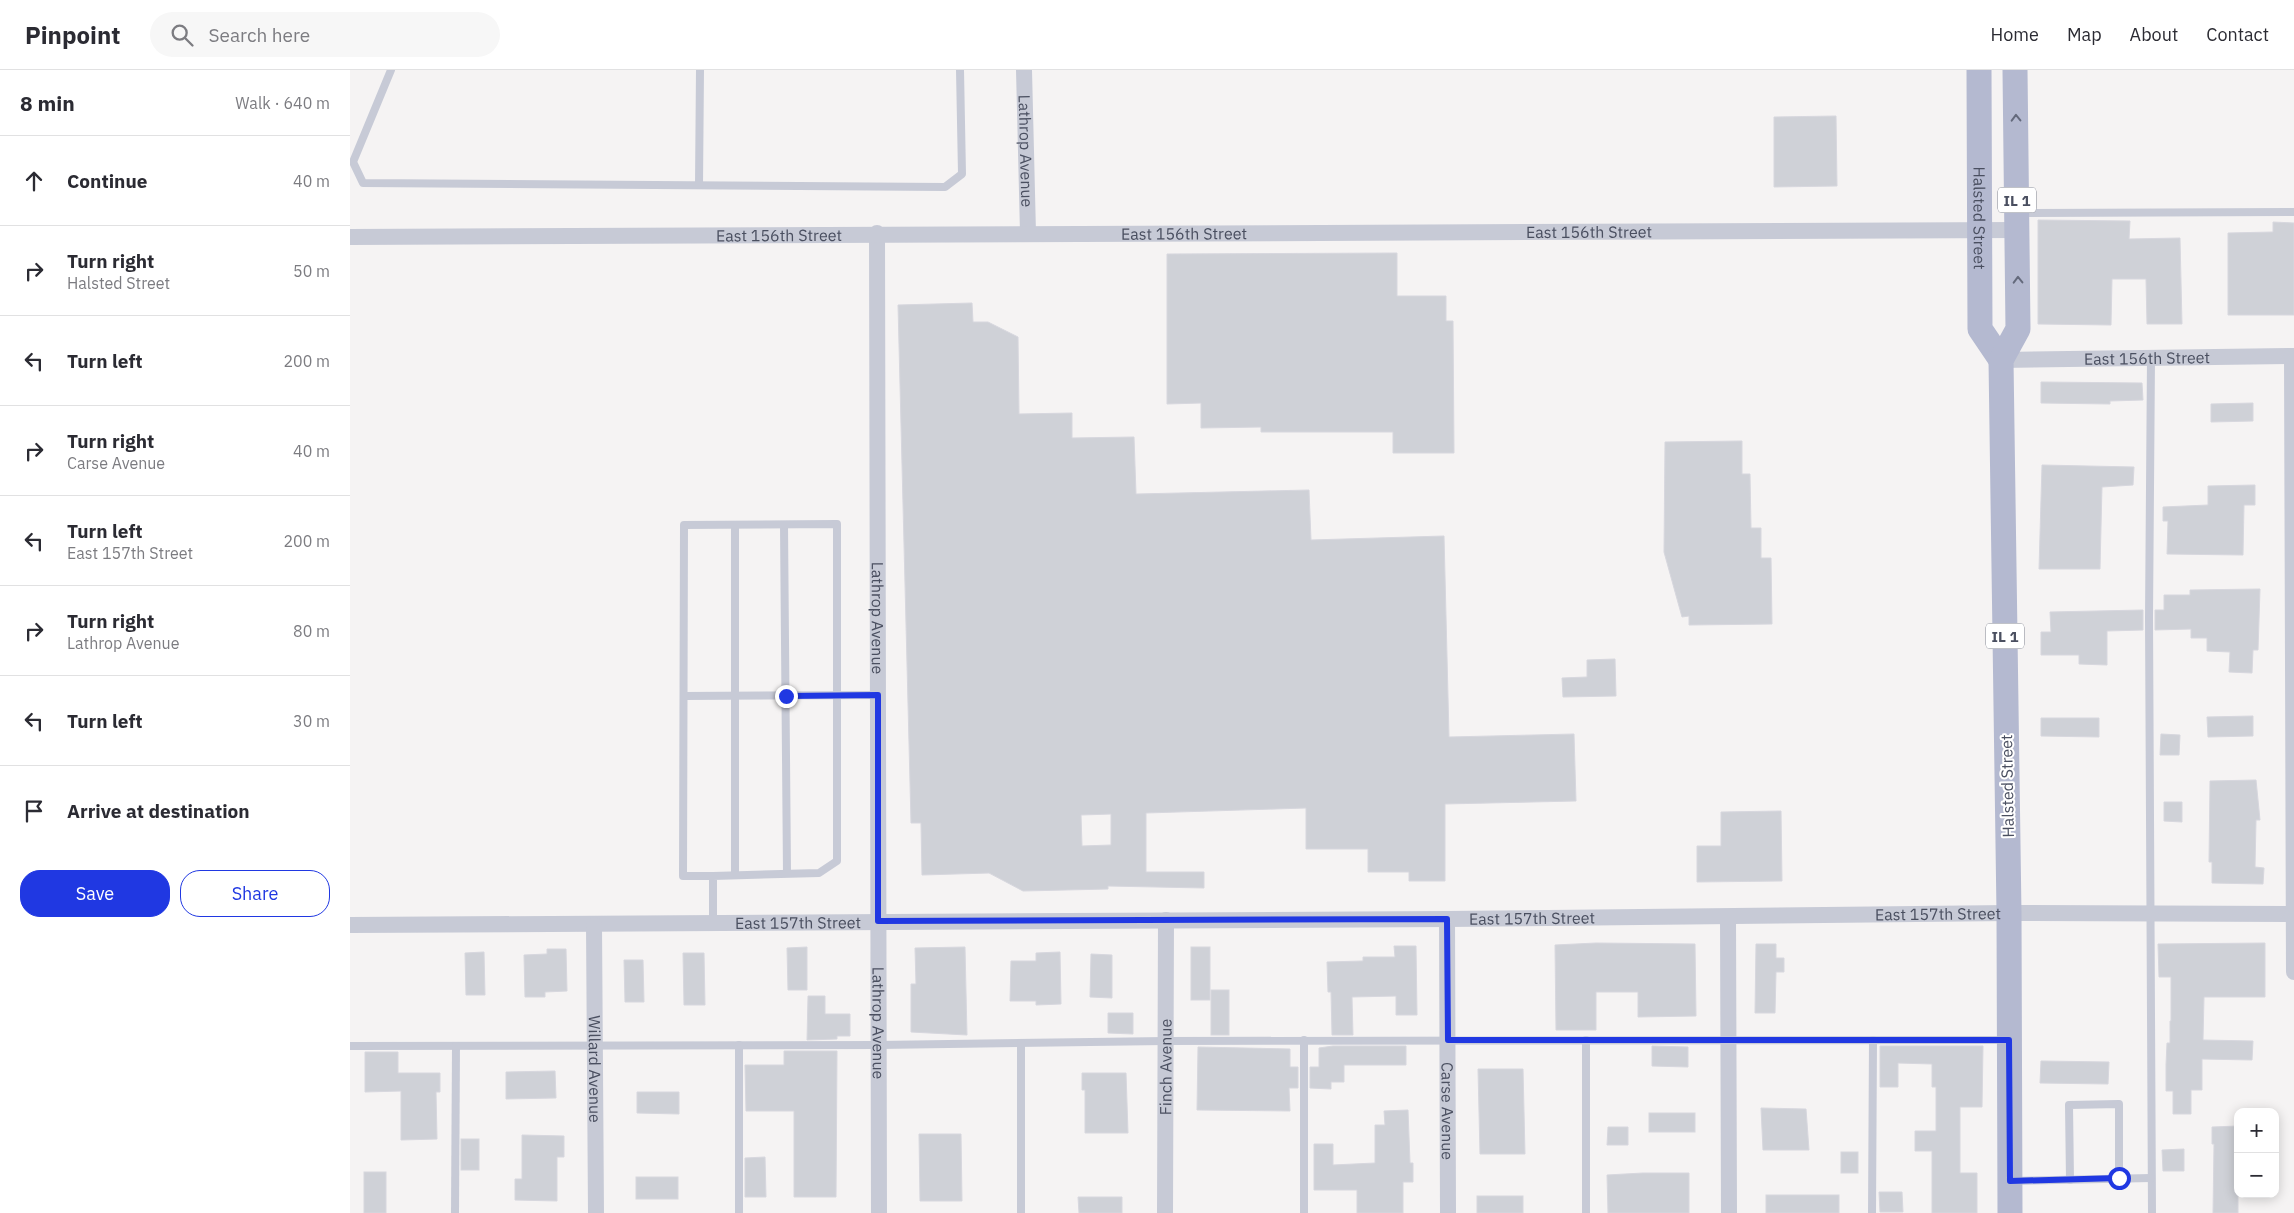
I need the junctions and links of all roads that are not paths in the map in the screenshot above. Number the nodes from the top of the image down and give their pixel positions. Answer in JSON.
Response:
{"nodes":[{"id":1,"x":391,"y":70,"type":"edge"},
{"id":2,"x":700,"y":70,"type":"edge"},
{"id":3,"x":960,"y":70,"type":"edge"},
{"id":4,"x":1024,"y":70,"type":"edge"},
{"id":5,"x":1979,"y":70,"type":"edge"},
{"id":6,"x":2015,"y":70,"type":"edge"},
{"id":7,"x":699,"y":186,"type":"junction"},
{"id":8,"x":2294,"y":212,"type":"edge"},
{"id":9,"x":2017,"y":221,"type":"junction"},
{"id":10,"x":1980,"y":230,"type":"junction"},
{"id":11,"x":1028,"y":233,"type":"junction"},
{"id":12,"x":877,"y":234,"type":"junction"},
{"id":13,"x":350,"y":237,"type":"edge"},
{"id":14,"x":2293,"y":356,"type":"edge"},
{"id":15,"x":2152,"y":358,"type":"junction"},
{"id":16,"x":2001,"y":360,"type":"junction"},
{"id":17,"x":735,"y":525,"type":"junction"},
{"id":18,"x":784,"y":525,"type":"junction"},
{"id":19,"x":735,"y":695,"type":"junction"},
{"id":20,"x":837,"y":695,"type":"junction"},
{"id":21,"x":878,"y":695,"type":"junction"},
{"id":22,"x":684,"y":696,"type":"junction"},
{"id":23,"x":786,"y":696,"type":"junction"},
{"id":24,"x":787,"y":874,"type":"junction"},
{"id":25,"x":735,"y":875,"type":"junction"},
{"id":26,"x":713,"y":876,"type":"junction"},
{"id":27,"x":2009,"y":913,"type":"junction"},
{"id":28,"x":2150,"y":914,"type":"junction"},
{"id":29,"x":2294,"y":914,"type":"edge"},
{"id":30,"x":1728,"y":917,"type":"junction"},
{"id":31,"x":1447,"y":919,"type":"junction"},
{"id":32,"x":1166,"y":920,"type":"junction"},
{"id":33,"x":878,"y":921,"type":"junction"},
{"id":34,"x":712,"y":924,"type":"junction"},
{"id":35,"x":350,"y":925,"type":"edge"},
{"id":36,"x":594,"y":926,"type":"junction"},
{"id":37,"x":2294,"y":972,"type":"edge"},
{"id":38,"x":1304,"y":1040,"type":"junction"},
{"id":39,"x":1448,"y":1040,"type":"junction"},
{"id":40,"x":1586,"y":1040,"type":"junction"},
{"id":41,"x":1729,"y":1040,"type":"junction"},
{"id":42,"x":1873,"y":1040,"type":"junction"},
{"id":43,"x":2009,"y":1040,"type":"junction"},
{"id":44,"x":1166,"y":1041,"type":"junction"},
{"id":45,"x":1021,"y":1043,"type":"junction"},
{"id":46,"x":595,"y":1045,"type":"junction"},
{"id":47,"x":739,"y":1045,"type":"junction"},
{"id":48,"x":879,"y":1045,"type":"junction"},
{"id":49,"x":350,"y":1046,"type":"edge"},
{"id":50,"x":456,"y":1046,"type":"junction"},
{"id":51,"x":2119,"y":1178,"type":"junction"},
{"id":52,"x":2152,"y":1178,"type":"junction"},
{"id":53,"x":2070,"y":1180,"type":"junction"},
{"id":54,"x":2010,"y":1181,"type":"junction"},
{"id":55,"x":455,"y":1213,"type":"edge"},
{"id":56,"x":596,"y":1213,"type":"edge"},
{"id":57,"x":739,"y":1213,"type":"edge"},
{"id":58,"x":879,"y":1213,"type":"edge"},
{"id":59,"x":1021,"y":1213,"type":"edge"},
{"id":60,"x":1165,"y":1213,"type":"edge"},
{"id":61,"x":1304,"y":1213,"type":"edge"},
{"id":62,"x":1448,"y":1213,"type":"edge"},
{"id":63,"x":1586,"y":1213,"type":"edge"},
{"id":64,"x":1729,"y":1213,"type":"edge"},
{"id":65,"x":1872,"y":1213,"type":"edge"},
{"id":66,"x":2010,"y":1213,"type":"edge"},
{"id":67,"x":2152,"y":1213,"type":"edge"}],
"edges":[{"from":1,"to":7,"type":"lane"},
{"from":2,"to":7,"type":"lane"},
{"from":3,"to":7,"type":"lane"},
{"from":4,"to":11,"type":"street","name":"Lathrop Avenue"},
{"from":5,"to":10,"type":"main road","name":"Halsted Street","number":"IL 1"},
{"from":9,"to":6,"type":"main road","name":"Halsted Street","number":"IL 1","one_way":true},
{"from":8,"to":9,"type":"lane"},
{"from":9,"to":10,"type":"street","name":"East 156th Street"},
{"from":16,"to":9,"type":"main road","name":"Halsted Street","number":"IL 1","one_way":true},
{"from":10,"to":11,"type":"street","name":"East 156th Street"},
{"from":10,"to":16,"type":"main road","name":"Halsted Street","number":"IL 1"},
{"from":11,"to":12,"type":"street","name":"East 156th Street"},
{"from":12,"to":13,"type":"street","name":"East 156th Street"},
{"from":12,"to":21,"type":"street","name":"Lathrop Avenue"},
{"from":14,"to":15,"type":"street","name":"East 156th Street"},
{"from":14,"to":29,"type":"street"},
{"from":15,"to":16,"type":"street","name":"East 156th Street"},
{"from":15,"to":28,"type":"lane"},
{"from":16,"to":27,"type":"main road","name":"Halsted Street","number":"IL 1"},
{"from":17,"to":18,"type":"lane"},
{"from":17,"to":19,"type":"lane"},
{"from":17,"to":22,"type":"lane"},
{"from":18,"to":20,"type":"lane"},
{"from":18,"to":23,"type":"lane"},
{"from":19,"to":22,"type":"lane"},
{"from":19,"to":23,"type":"lane"},
{"from":19,"to":25,"type":"lane"},
{"from":20,"to":21,"type":"lane"},
{"from":20,"to":23,"type":"lane"},
{"from":20,"to":24,"type":"lane"},
{"from":21,"to":33,"type":"street","name":"Lathrop Avenue"},
{"from":22,"to":26,"type":"lane"},
{"from":23,"to":24,"type":"lane"},
{"from":24,"to":25,"type":"lane"},
{"from":25,"to":26,"type":"lane"},
{"from":26,"to":34,"type":"lane"},
{"from":27,"to":28,"type":"street","name":"East 157th Street"},
{"from":27,"to":30,"type":"street","name":"East 157th Street"},
{"from":27,"to":43,"type":"main road","name":"Halsted Street","number":"IL 1"},
{"from":28,"to":29,"type":"street","name":"East 157th Street"},
{"from":28,"to":52,"type":"lane"},
{"from":29,"to":37,"type":"street"},
{"from":30,"to":31,"type":"street","name":"East 157th Street"},
{"from":30,"to":41,"type":"street"},
{"from":31,"to":32,"type":"street","name":"East 157th Street"},
{"from":31,"to":39,"type":"street","name":"Carse Avenue"},
{"from":32,"to":33,"type":"street","name":"East 157th Street"},
{"from":32,"to":44,"type":"street","name":"Finch Avenue"},
{"from":33,"to":34,"type":"street","name":"East 157th Street"},
{"from":33,"to":48,"type":"street","name":"Lathrop Avenue"},
{"from":34,"to":36,"type":"street","name":"East 157th Street"},
{"from":35,"to":36,"type":"street","name":"East 157th Street"},
{"from":36,"to":46,"type":"street","name":"Willard Avenue"},
{"from":38,"to":39,"type":"lane"},
{"from":38,"to":44,"type":"lane"},
{"from":38,"to":61,"type":"lane"},
{"from":39,"to":40,"type":"lane"},
{"from":39,"to":62,"type":"street","name":"Carse Avenue"},
{"from":40,"to":41,"type":"lane"},
{"from":40,"to":63,"type":"lane"},
{"from":41,"to":42,"type":"lane"},
{"from":41,"to":64,"type":"street"},
{"from":42,"to":43,"type":"lane"},
{"from":42,"to":65,"type":"lane"},
{"from":43,"to":54,"type":"main road","name":"Halsted Street","number":"IL 1"},
{"from":44,"to":45,"type":"lane"},
{"from":44,"to":60,"type":"street","name":"Finch Avenue"},
{"from":45,"to":48,"type":"lane"},
{"from":45,"to":59,"type":"lane"},
{"from":46,"to":47,"type":"lane"},
{"from":46,"to":50,"type":"lane"},
{"from":46,"to":56,"type":"street","name":"Willard Avenue"},
{"from":47,"to":48,"type":"lane"},
{"from":47,"to":57,"type":"lane"},
{"from":48,"to":58,"type":"street","name":"Lathrop Avenue"},
{"from":49,"to":50,"type":"lane"},
{"from":50,"to":55,"type":"lane"},
{"from":51,"to":52,"type":"lane"},
{"from":51,"to":53,"type":"lane"},
{"from":51,"to":53,"type":"lane"},
{"from":52,"to":67,"type":"lane"},
{"from":53,"to":54,"type":"lane"},
{"from":54,"to":66,"type":"main road","name":"Halsted Street","number":"IL 1"}]}
